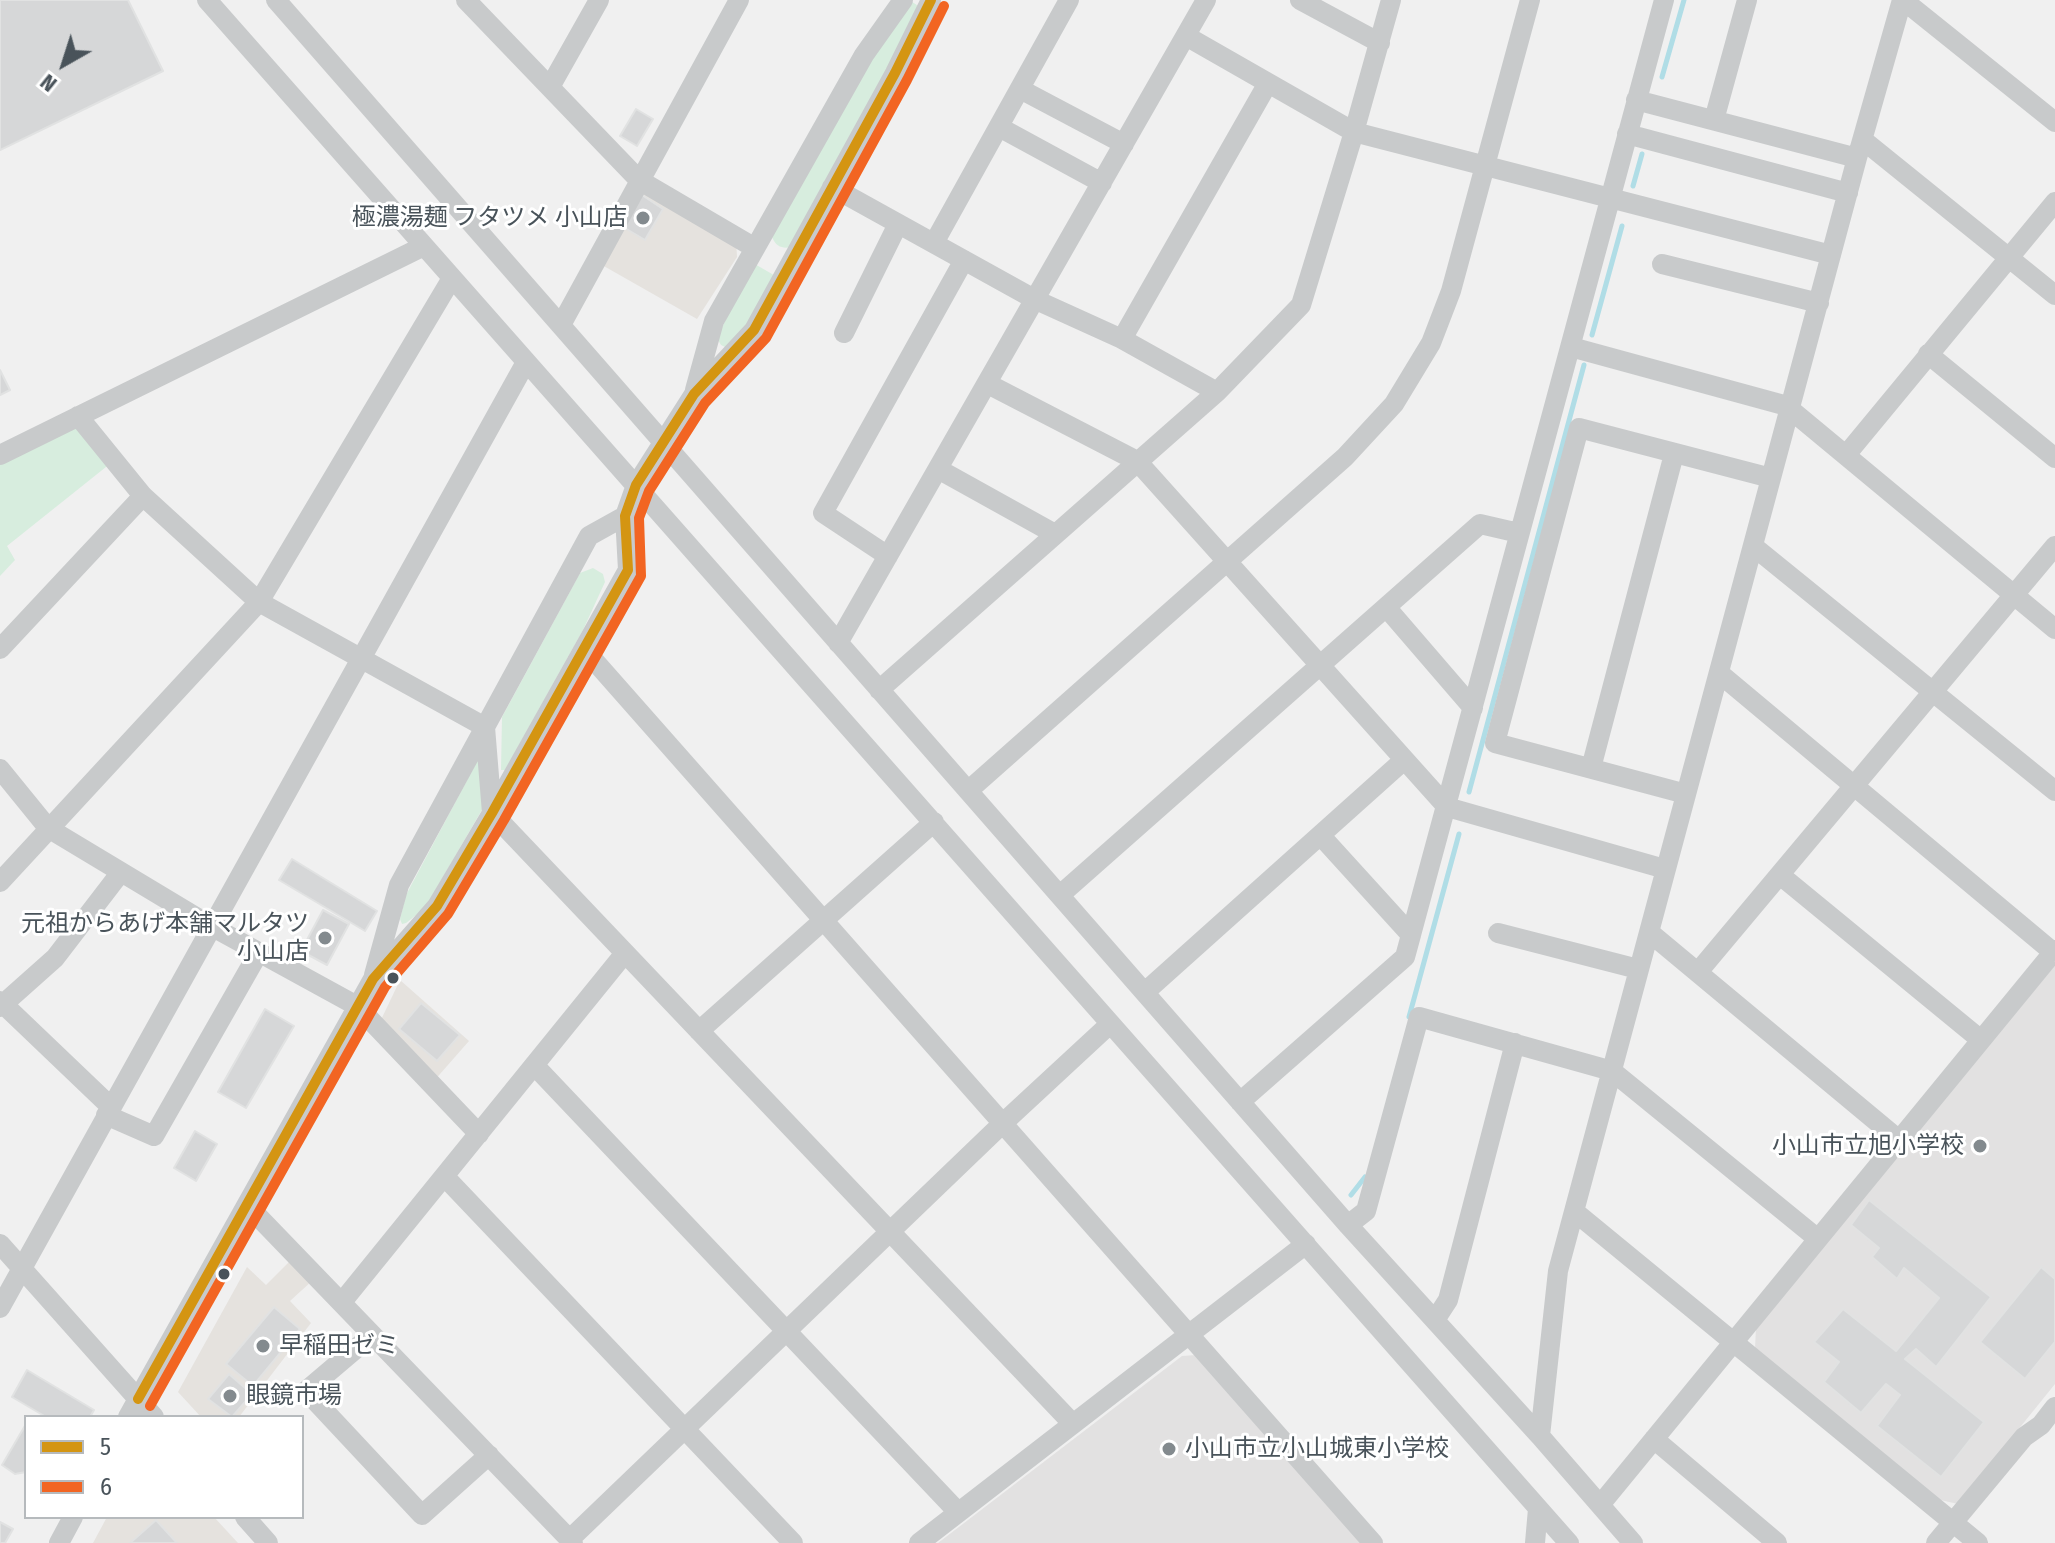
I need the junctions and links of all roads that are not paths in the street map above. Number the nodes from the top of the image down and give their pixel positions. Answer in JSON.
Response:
{"nodes":[{"id":1,"x":207,"y":0,"type":"edge"},
{"id":2,"x":276,"y":0,"type":"edge"},
{"id":3,"x":466,"y":0,"type":"edge"},
{"id":4,"x":599,"y":0,"type":"edge"},
{"id":5,"x":739,"y":0,"type":"edge"},
{"id":6,"x":903,"y":0,"type":"edge"},
{"id":7,"x":931,"y":0,"type":"edge"},
{"id":8,"x":1069,"y":0,"type":"edge"},
{"id":9,"x":1206,"y":0,"type":"edge"},
{"id":10,"x":1300,"y":0,"type":"edge"},
{"id":11,"x":1391,"y":0,"type":"edge"},
{"id":12,"x":1530,"y":0,"type":"edge"},
{"id":13,"x":1664,"y":0,"type":"edge"},
{"id":14,"x":1747,"y":0,"type":"edge"},
{"id":15,"x":1902,"y":0,"type":"edge"},
{"id":16,"x":1186,"y":36,"type":"junction"},
{"id":17,"x":1380,"y":43,"type":"junction"},
{"id":18,"x":1268,"y":83,"type":"junction"},
{"id":19,"x":550,"y":87,"type":"junction"},
{"id":20,"x":1020,"y":89,"type":"junction"},
{"id":21,"x":1636,"y":100,"type":"junction"},
{"id":22,"x":1714,"y":120,"type":"junction"},
{"id":23,"x":2055,"y":122,"type":"edge"},
{"id":24,"x":999,"y":127,"type":"junction"},
{"id":25,"x":1354,"y":132,"type":"junction"},
{"id":26,"x":1627,"y":134,"type":"junction"},
{"id":27,"x":1124,"y":144,"type":"junction"},
{"id":28,"x":1860,"y":149,"type":"junction"},
{"id":29,"x":1485,"y":166,"type":"junction"},
{"id":30,"x":639,"y":180,"type":"junction"},
{"id":31,"x":1102,"y":183,"type":"junction"},
{"id":32,"x":832,"y":187,"type":"junction"},
{"id":33,"x":1848,"y":193,"type":"junction"},
{"id":34,"x":1610,"y":198,"type":"junction"},
{"id":35,"x":2055,"y":202,"type":"edge"},
{"id":36,"x":898,"y":224,"type":"junction"},
{"id":37,"x":934,"y":243,"type":"junction"},
{"id":38,"x":424,"y":246,"type":"junction"},
{"id":39,"x":755,"y":248,"type":"junction"},
{"id":40,"x":1831,"y":255,"type":"junction"},
{"id":41,"x":2009,"y":258,"type":"junction"},
{"id":42,"x":964,"y":260,"type":"junction"},
{"id":43,"x":1662,"y":264,"type":"dead end"},
{"id":44,"x":452,"y":278,"type":"junction"},
{"id":45,"x":2055,"y":295,"type":"edge"},
{"id":46,"x":1036,"y":300,"type":"junction"},
{"id":47,"x":1819,"y":303,"type":"junction"},
{"id":48,"x":561,"y":325,"type":"junction"},
{"id":49,"x":844,"y":333,"type":"dead end"},
{"id":50,"x":1122,"y":339,"type":"junction"},
{"id":51,"x":1571,"y":347,"type":"junction"},
{"id":52,"x":1928,"y":354,"type":"junction"},
{"id":53,"x":526,"y":362,"type":"junction"},
{"id":54,"x":988,"y":384,"type":"junction"},
{"id":55,"x":1217,"y":392,"type":"junction"},
{"id":56,"x":694,"y":394,"type":"junction"},
{"id":57,"x":1791,"y":408,"type":"junction"},
{"id":58,"x":78,"y":416,"type":"junction"},
{"id":59,"x":662,"y":440,"type":"junction"},
{"id":60,"x":1674,"y":454,"type":"junction"},
{"id":61,"x":0,"y":455,"type":"edge"},
{"id":62,"x":1846,"y":455,"type":"junction"},
{"id":63,"x":2055,"y":458,"type":"edge"},
{"id":64,"x":1137,"y":461,"type":"junction"},
{"id":65,"x":938,"y":469,"type":"junction"},
{"id":66,"x":1771,"y":478,"type":"junction"},
{"id":67,"x":636,"y":485,"type":"junction"},
{"id":68,"x":143,"y":496,"type":"junction"},
{"id":69,"x":625,"y":516,"type":"junction"},
{"id":70,"x":1519,"y":533,"type":"junction"},
{"id":71,"x":1055,"y":534,"type":"junction"},
{"id":72,"x":1753,"y":546,"type":"junction"},
{"id":73,"x":2055,"y":546,"type":"edge"},
{"id":74,"x":888,"y":556,"type":"junction"},
{"id":75,"x":1226,"y":561,"type":"junction"},
{"id":76,"x":2014,"y":594,"type":"junction"},
{"id":77,"x":259,"y":602,"type":"junction"},
{"id":78,"x":1386,"y":607,"type":"junction"},
{"id":79,"x":2055,"y":629,"type":"edge"},
{"id":80,"x":838,"y":643,"type":"junction"},
{"id":81,"x":0,"y":649,"type":"edge"},
{"id":82,"x":584,"y":649,"type":"junction"},
{"id":83,"x":360,"y":659,"type":"junction"},
{"id":84,"x":1319,"y":666,"type":"junction"},
{"id":85,"x":1719,"y":673,"type":"junction"},
{"id":86,"x":879,"y":690,"type":"junction"},
{"id":87,"x":1931,"y":690,"type":"junction"},
{"id":88,"x":1473,"y":708,"type":"junction"},
{"id":89,"x":485,"y":727,"type":"junction"},
{"id":90,"x":1404,"y":760,"type":"junction"},
{"id":91,"x":1591,"y":768,"type":"junction"},
{"id":92,"x":0,"y":769,"type":"edge"},
{"id":93,"x":1854,"y":785,"type":"junction"},
{"id":94,"x":969,"y":790,"type":"junction"},
{"id":95,"x":2055,"y":791,"type":"edge"},
{"id":96,"x":1686,"y":794,"type":"junction"},
{"id":97,"x":1447,"y":807,"type":"junction"},
{"id":98,"x":492,"y":813,"type":"junction"},
{"id":99,"x":934,"y":822,"type":"junction"},
{"id":100,"x":48,"y":828,"type":"junction"},
{"id":101,"x":1321,"y":836,"type":"junction"},
{"id":102,"x":1665,"y":869,"type":"junction"},
{"id":103,"x":121,"y":872,"type":"junction"},
{"id":104,"x":1780,"y":875,"type":"junction"},
{"id":105,"x":0,"y":882,"type":"edge"},
{"id":106,"x":1060,"y":895,"type":"junction"},
{"id":107,"x":823,"y":920,"type":"junction"},
{"id":108,"x":211,"y":926,"type":"junction"},
{"id":109,"x":1649,"y":932,"type":"junction"},
{"id":110,"x":1498,"y":933,"type":"dead end"},
{"id":111,"x":1411,"y":935,"type":"junction"},
{"id":112,"x":2054,"y":951,"type":"edge"},
{"id":113,"x":259,"y":952,"type":"junction"},
{"id":114,"x":625,"y":953,"type":"junction"},
{"id":115,"x":1638,"y":969,"type":"junction"},
{"id":116,"x":1698,"y":972,"type":"junction"},
{"id":117,"x":373,"y":979,"type":"junction"},
{"id":118,"x":1145,"y":992,"type":"junction"},
{"id":119,"x":1,"y":1004,"type":"edge"},
{"id":120,"x":357,"y":1006,"type":"junction"},
{"id":121,"x":1110,"y":1024,"type":"junction"},
{"id":122,"x":699,"y":1031,"type":"junction"},
{"id":123,"x":1981,"y":1040,"type":"junction"},
{"id":124,"x":1515,"y":1043,"type":"junction"},
{"id":125,"x":534,"y":1065,"type":"junction"},
{"id":126,"x":1612,"y":1071,"type":"junction"},
{"id":127,"x":1240,"y":1102,"type":"junction"},
{"id":128,"x":109,"y":1111,"type":"junction"},
{"id":129,"x":1002,"y":1124,"type":"junction"},
{"id":130,"x":479,"y":1134,"type":"junction"},
{"id":131,"x":1899,"y":1140,"type":"junction"},
{"id":132,"x":445,"y":1177,"type":"junction"},
{"id":133,"x":248,"y":1206,"type":"junction"},
{"id":134,"x":1575,"y":1212,"type":"junction"},
{"id":135,"x":1348,"y":1225,"type":"junction"},
{"id":136,"x":890,"y":1231,"type":"junction"},
{"id":137,"x":1818,"y":1239,"type":"junction"},
{"id":138,"x":0,"y":1244,"type":"edge"},
{"id":139,"x":1306,"y":1244,"type":"junction"},
{"id":140,"x":22,"y":1268,"type":"junction"},
{"id":141,"x":342,"y":1302,"type":"junction"},
{"id":142,"x":0,"y":1308,"type":"edge"},
{"id":143,"x":1435,"y":1320,"type":"junction"},
{"id":144,"x":786,"y":1332,"type":"junction"},
{"id":145,"x":1189,"y":1334,"type":"junction"},
{"id":146,"x":372,"y":1335,"type":"junction"},
{"id":147,"x":1734,"y":1342,"type":"junction"},
{"id":148,"x":2055,"y":1407,"type":"edge"},
{"id":149,"x":133,"y":1408,"type":"edge"},
{"id":150,"x":1073,"y":1424,"type":"junction"},
{"id":151,"x":685,"y":1430,"type":"junction"},
{"id":152,"x":2048,"y":1430,"type":"edge"},
{"id":153,"x":1540,"y":1436,"type":"junction"},
{"id":154,"x":1654,"y":1439,"type":"junction"},
{"id":155,"x":489,"y":1455,"type":"junction"},
{"id":156,"x":1600,"y":1505,"type":"junction"},
{"id":157,"x":1538,"y":1509,"type":"junction"},
{"id":158,"x":958,"y":1512,"type":"junction"},
{"id":159,"x":72,"y":1519,"type":"edge"},
{"id":160,"x":247,"y":1519,"type":"edge"},
{"id":161,"x":1953,"y":1522,"type":"junction"},
{"id":162,"x":572,"y":1541,"type":"edge"},
{"id":163,"x":59,"y":1543,"type":"edge"},
{"id":164,"x":268,"y":1543,"type":"edge"},
{"id":165,"x":793,"y":1543,"type":"edge"},
{"id":166,"x":919,"y":1543,"type":"edge"},
{"id":167,"x":1373,"y":1543,"type":"edge"},
{"id":168,"x":1535,"y":1543,"type":"edge"},
{"id":169,"x":1569,"y":1543,"type":"edge"},
{"id":170,"x":1633,"y":1543,"type":"edge"},
{"id":171,"x":1777,"y":1543,"type":"edge"},
{"id":172,"x":1936,"y":1543,"type":"edge"},
{"id":173,"x":1978,"y":1543,"type":"edge"}],
"edges":[{"from":1,"to":38,"type":"street"},
{"from":2,"to":48,"type":"street"},
{"from":3,"to":19,"type":"street"},
{"from":4,"to":19,"type":"street"},
{"from":5,"to":30,"type":"street"},
{"from":6,"to":39,"type":"street"},
{"from":7,"to":32,"type":"street"},
{"from":8,"to":20,"type":"street"},
{"from":9,"to":16,"type":"street"},
{"from":10,"to":17,"type":"street"},
{"from":11,"to":17,"type":"street"},
{"from":12,"to":29,"type":"street"},
{"from":13,"to":21,"type":"street"},
{"from":14,"to":22,"type":"street"},
{"from":15,"to":23,"type":"street"},
{"from":15,"to":28,"type":"street"},
{"from":16,"to":18,"type":"street"},
{"from":16,"to":27,"type":"street"},
{"from":17,"to":25,"type":"street"},
{"from":18,"to":25,"type":"street"},
{"from":18,"to":50,"type":"street"},
{"from":19,"to":30,"type":"street"},
{"from":20,"to":24,"type":"street"},
{"from":20,"to":27,"type":"street"},
{"from":21,"to":22,"type":"street"},
{"from":21,"to":26,"type":"street"},
{"from":22,"to":28,"type":"street"},
{"from":24,"to":31,"type":"street"},
{"from":24,"to":37,"type":"street"},
{"from":25,"to":29,"type":"street"},
{"from":25,"to":55,"type":"street"},
{"from":26,"to":33,"type":"street"},
{"from":26,"to":34,"type":"street"},
{"from":27,"to":31,"type":"street"},
{"from":28,"to":33,"type":"street"},
{"from":28,"to":41,"type":"street"},
{"from":29,"to":34,"type":"street"},
{"from":29,"to":75,"type":"street"},
{"from":30,"to":39,"type":"street"},
{"from":30,"to":48,"type":"street"},
{"from":31,"to":46,"type":"street"},
{"from":32,"to":36,"type":"street"},
{"from":32,"to":56,"type":"street"},
{"from":33,"to":40,"type":"street"},
{"from":34,"to":40,"type":"street"},
{"from":34,"to":51,"type":"street"},
{"from":35,"to":41,"type":"street"},
{"from":36,"to":37,"type":"street"},
{"from":36,"to":49,"type":"street"},
{"from":37,"to":42,"type":"street"},
{"from":38,"to":44,"type":"street"},
{"from":38,"to":58,"type":"street"},
{"from":39,"to":56,"type":"street"},
{"from":40,"to":47,"type":"street"},
{"from":41,"to":45,"type":"street"},
{"from":41,"to":52,"type":"street"},
{"from":42,"to":46,"type":"street"},
{"from":42,"to":74,"type":"street"},
{"from":43,"to":47,"type":"street"},
{"from":44,"to":53,"type":"street"},
{"from":44,"to":77,"type":"street"},
{"from":46,"to":50,"type":"street"},
{"from":46,"to":54,"type":"street"},
{"from":47,"to":57,"type":"street"},
{"from":48,"to":59,"type":"street"},
{"from":50,"to":55,"type":"street"},
{"from":51,"to":57,"type":"street"},
{"from":51,"to":70,"type":"street"},
{"from":52,"to":62,"type":"street"},
{"from":52,"to":63,"type":"street"},
{"from":53,"to":67,"type":"street"},
{"from":53,"to":83,"type":"street"},
{"from":54,"to":64,"type":"street"},
{"from":54,"to":65,"type":"street"},
{"from":55,"to":64,"type":"street"},
{"from":56,"to":59,"type":"street"},
{"from":57,"to":62,"type":"street"},
{"from":57,"to":66,"type":"street"},
{"from":58,"to":61,"type":"street"},
{"from":58,"to":68,"type":"street"},
{"from":59,"to":67,"type":"street"},
{"from":59,"to":80,"type":"street"},
{"from":60,"to":66,"type":"street"},
{"from":60,"to":91,"type":"street"},
{"from":60,"to":91,"type":"street"},
{"from":62,"to":76,"type":"street"},
{"from":64,"to":71,"type":"street"},
{"from":64,"to":75,"type":"street"},
{"from":65,"to":71,"type":"street"},
{"from":65,"to":74,"type":"street"},
{"from":66,"to":72,"type":"street"},
{"from":67,"to":69,"type":"street"},
{"from":67,"to":99,"type":"street"},
{"from":68,"to":77,"type":"street"},
{"from":68,"to":81,"type":"street"},
{"from":69,"to":82,"type":"street"},
{"from":69,"to":89,"type":"street"},
{"from":70,"to":78,"type":"street"},
{"from":70,"to":88,"type":"street"},
{"from":71,"to":86,"type":"street"},
{"from":72,"to":85,"type":"street"},
{"from":72,"to":87,"type":"street"},
{"from":73,"to":76,"type":"street"},
{"from":74,"to":80,"type":"street"},
{"from":75,"to":84,"type":"street"},
{"from":75,"to":94,"type":"street"},
{"from":76,"to":79,"type":"street"},
{"from":76,"to":87,"type":"street"},
{"from":77,"to":83,"type":"street"},
{"from":77,"to":100,"type":"street"},
{"from":78,"to":84,"type":"street"},
{"from":78,"to":88,"type":"street"},
{"from":80,"to":86,"type":"street"},
{"from":82,"to":98,"type":"street"},
{"from":82,"to":107,"type":"street"},
{"from":83,"to":89,"type":"street"},
{"from":83,"to":108,"type":"street"},
{"from":84,"to":90,"type":"street"},
{"from":84,"to":106,"type":"street"},
{"from":85,"to":93,"type":"street"},
{"from":85,"to":96,"type":"street"},
{"from":86,"to":94,"type":"street"},
{"from":87,"to":93,"type":"street"},
{"from":87,"to":95,"type":"street"},
{"from":88,"to":97,"type":"street"},
{"from":89,"to":98,"type":"street"},
{"from":89,"to":117,"type":"street"},
{"from":90,"to":97,"type":"street"},
{"from":90,"to":101,"type":"street"},
{"from":91,"to":96,"type":"street"},
{"from":92,"to":100,"type":"street"},
{"from":93,"to":104,"type":"street"},
{"from":93,"to":112,"type":"street"},
{"from":94,"to":106,"type":"street"},
{"from":96,"to":102,"type":"street"},
{"from":97,"to":102,"type":"street"},
{"from":97,"to":111,"type":"street"},
{"from":98,"to":114,"type":"street"},
{"from":98,"to":117,"type":"street"},
{"from":99,"to":107,"type":"street"},
{"from":99,"to":121,"type":"street"},
{"from":100,"to":103,"type":"street"},
{"from":100,"to":105,"type":"street"},
{"from":101,"to":111,"type":"street"},
{"from":101,"to":118,"type":"street"},
{"from":102,"to":109,"type":"street"},
{"from":103,"to":108,"type":"street"},
{"from":103,"to":119,"type":"street"},
{"from":104,"to":116,"type":"street"},
{"from":104,"to":123,"type":"street"},
{"from":106,"to":118,"type":"street"},
{"from":107,"to":122,"type":"street"},
{"from":107,"to":129,"type":"street"},
{"from":108,"to":113,"type":"street"},
{"from":108,"to":128,"type":"street"},
{"from":109,"to":115,"type":"street"},
{"from":109,"to":116,"type":"street"},
{"from":110,"to":115,"type":"street"},
{"from":111,"to":127,"type":"street"},
{"from":112,"to":123,"type":"street"},
{"from":113,"to":120,"type":"street"},
{"from":113,"to":128,"type":"street"},
{"from":114,"to":122,"type":"street"},
{"from":114,"to":125,"type":"street"},
{"from":115,"to":126,"type":"street"},
{"from":116,"to":131,"type":"street"},
{"from":117,"to":120,"type":"street"},
{"from":118,"to":127,"type":"street"},
{"from":119,"to":128,"type":"street"},
{"from":120,"to":130,"type":"street"},
{"from":120,"to":133,"type":"street"},
{"from":121,"to":129,"type":"street"},
{"from":121,"to":139,"type":"street"},
{"from":122,"to":136,"type":"street"},
{"from":123,"to":131,"type":"street"},
{"from":124,"to":126,"type":"street"},
{"from":124,"to":135,"type":"street"},
{"from":124,"to":143,"type":"street"},
{"from":125,"to":130,"type":"street"},
{"from":125,"to":144,"type":"street"},
{"from":126,"to":134,"type":"street"},
{"from":126,"to":137,"type":"street"},
{"from":127,"to":135,"type":"street"},
{"from":128,"to":140,"type":"street"},
{"from":129,"to":136,"type":"street"},
{"from":129,"to":145,"type":"street"},
{"from":130,"to":132,"type":"street"},
{"from":131,"to":137,"type":"street"},
{"from":132,"to":141,"type":"street"},
{"from":132,"to":151,"type":"street"},
{"from":133,"to":141,"type":"street"},
{"from":133,"to":149,"type":"street"},
{"from":134,"to":147,"type":"street"},
{"from":134,"to":153,"type":"street"},
{"from":135,"to":143,"type":"street"},
{"from":136,"to":144,"type":"street"},
{"from":136,"to":150,"type":"street"},
{"from":137,"to":147,"type":"street"},
{"from":138,"to":140,"type":"street"},
{"from":139,"to":145,"type":"street"},
{"from":139,"to":157,"type":"street"},
{"from":140,"to":142,"type":"street"},
{"from":140,"to":149,"type":"street"},
{"from":141,"to":146,"type":"street"},
{"from":143,"to":153,"type":"street"},
{"from":144,"to":151,"type":"street"},
{"from":144,"to":158,"type":"street"},
{"from":145,"to":150,"type":"street"},
{"from":145,"to":167,"type":"street"},
{"from":146,"to":155,"type":"street"},
{"from":146,"to":155,"type":"street"},
{"from":147,"to":154,"type":"street"},
{"from":147,"to":161,"type":"street"},
{"from":148,"to":152,"type":"street"},
{"from":150,"to":158,"type":"street"},
{"from":151,"to":162,"type":"street"},
{"from":151,"to":165,"type":"street"},
{"from":152,"to":161,"type":"street"},
{"from":153,"to":156,"type":"street"},
{"from":154,"to":156,"type":"street"},
{"from":154,"to":171,"type":"street"},
{"from":155,"to":162,"type":"street"},
{"from":156,"to":170,"type":"street"},
{"from":157,"to":168,"type":"street"},
{"from":157,"to":169,"type":"street"},
{"from":158,"to":166,"type":"street"},
{"from":159,"to":163,"type":"street"},
{"from":160,"to":164,"type":"street"},
{"from":161,"to":172,"type":"street"},
{"from":161,"to":173,"type":"street"}]}
